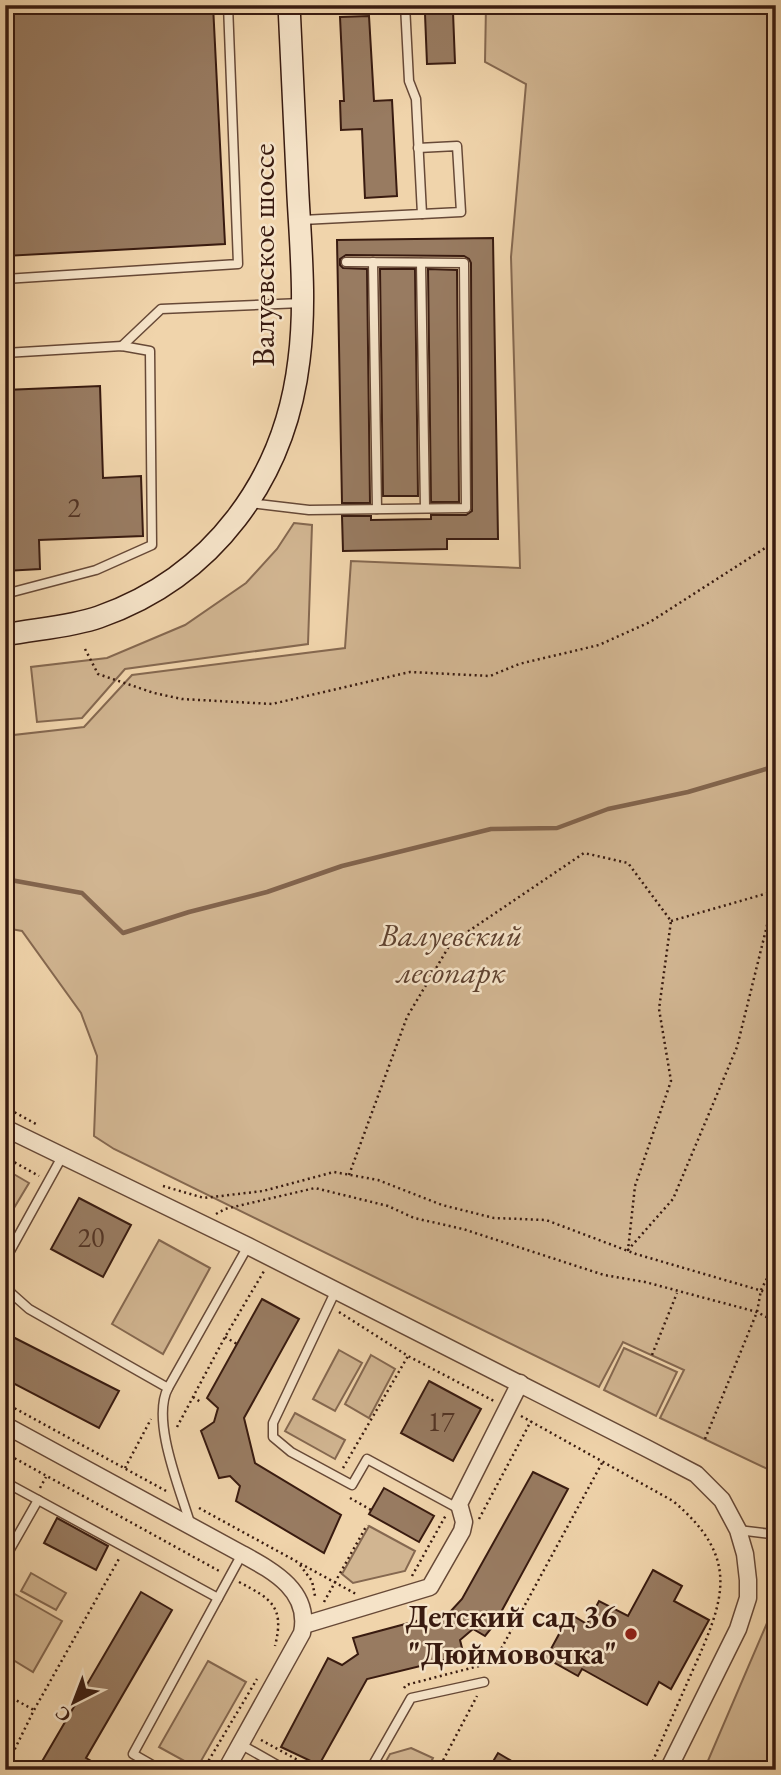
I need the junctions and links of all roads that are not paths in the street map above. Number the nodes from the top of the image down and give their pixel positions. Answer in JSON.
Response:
{"nodes":[{"id":1,"x":228,"y":5,"type":"edge"},
{"id":2,"x":289,"y":5,"type":"edge"},
{"id":3,"x":405,"y":5,"type":"edge"},
{"id":4,"x":418,"y":148,"type":"junction"},
{"id":5,"x":422,"y":214,"type":"junction"},
{"id":6,"x":299,"y":220,"type":"junction"},
{"id":7,"x":345,"y":262,"type":"dead end"},
{"id":8,"x":373,"y":262,"type":"junction"},
{"id":9,"x":421,"y":263,"type":"junction"},
{"id":10,"x":5,"y":279,"type":"edge"},
{"id":11,"x":302,"y":303,"type":"junction"},
{"id":12,"x":122,"y":346,"type":"junction"},
{"id":13,"x":5,"y":353,"type":"edge"},
{"id":14,"x":250,"y":503,"type":"junction"},
{"id":15,"x":425,"y":508,"type":"junction"},
{"id":16,"x":377,"y":509,"type":"junction"},
{"id":17,"x":5,"y":594,"type":"edge"},
{"id":18,"x":5,"y":635,"type":"edge"},
{"id":19,"x":5,"y":1128,"type":"edge"},
{"id":20,"x":64,"y":1155,"type":"junction"},
{"id":21,"x":245,"y":1251,"type":"junction"},
{"id":22,"x":5,"y":1260,"type":"edge"},
{"id":23,"x":5,"y":1280,"type":"edge"},
{"id":24,"x":332,"y":1298,"type":"junction"},
{"id":25,"x":520,"y":1383,"type":"junction"},
{"id":26,"x":166,"y":1391,"type":"junction"},
{"id":27,"x":5,"y":1425,"type":"edge"},
{"id":28,"x":300,"y":1457,"type":"junction"},
{"id":29,"x":295,"y":1467,"type":"dead end"},
{"id":30,"x":338,"y":1477,"type":"junction"},
{"id":31,"x":5,"y":1482,"type":"edge"},
{"id":32,"x":332,"y":1488,"type":"road end"},
{"id":33,"x":38,"y":1500,"type":"junction"},
{"id":34,"x":456,"y":1507,"type":"junction"},
{"id":35,"x":191,"y":1526,"type":"junction"},
{"id":36,"x":738,"y":1530,"type":"junction"},
{"id":37,"x":771,"y":1534,"type":"dead end"},
{"id":38,"x":242,"y":1554,"type":"junction"},
{"id":39,"x":5,"y":1558,"type":"edge"},
{"id":40,"x":218,"y":1598,"type":"junction"},
{"id":41,"x":303,"y":1625,"type":"junction"},
{"id":42,"x":484,"y":1682,"type":"road end"},
{"id":43,"x":240,"y":1744,"type":"junction"},
{"id":44,"x":282,"y":1769,"type":"edge"},
{"id":45,"x":161,"y":1770,"type":"edge"},
{"id":46,"x":226,"y":1770,"type":"edge"},
{"id":47,"x":370,"y":1770,"type":"edge"},
{"id":48,"x":668,"y":1770,"type":"edge"}],
"edges":[{"from":1,"to":10,"type":"lane"},
{"from":2,"to":6,"type":"main road","name":"Валуевское шоссе"},
{"from":3,"to":4,"type":"lane"},
{"from":4,"to":5,"type":"lane"},
{"from":4,"to":5,"type":"lane"},
{"from":5,"to":6,"type":"lane"},
{"from":6,"to":11,"type":"main road","name":"Валуевское шоссе"},
{"from":7,"to":8,"type":"lane"},
{"from":8,"to":9,"type":"lane"},
{"from":8,"to":16,"type":"lane"},
{"from":9,"to":15,"type":"lane"},
{"from":9,"to":15,"type":"lane"},
{"from":11,"to":12,"type":"lane"},
{"from":11,"to":14,"type":"main road","name":"Валуевское шоссе"},
{"from":12,"to":13,"type":"lane"},
{"from":12,"to":17,"type":"lane"},
{"from":14,"to":16,"type":"lane"},
{"from":14,"to":18,"type":"main road","name":"Валуевское шоссе"},
{"from":15,"to":16,"type":"lane"},
{"from":19,"to":20,"type":"street"},
{"from":20,"to":21,"type":"street"},
{"from":20,"to":22,"type":"lane"},
{"from":21,"to":24,"type":"street"},
{"from":21,"to":26,"type":"lane"},
{"from":23,"to":26,"type":"lane"},
{"from":24,"to":25,"type":"street"},
{"from":24,"to":28,"type":"lane"},
{"from":25,"to":34,"type":"street"},
{"from":25,"to":36,"type":"street"},
{"from":26,"to":35,"type":"lane"},
{"from":27,"to":35,"type":"street"},
{"from":28,"to":29,"type":"lane"},
{"from":28,"to":30,"type":"lane"},
{"from":30,"to":32,"type":"lane"},
{"from":30,"to":34,"type":"lane"},
{"from":31,"to":33,"type":"lane"},
{"from":33,"to":39,"type":"lane"},
{"from":33,"to":40,"type":"lane"},
{"from":34,"to":41,"type":"street"},
{"from":35,"to":38,"type":"street"},
{"from":36,"to":37,"type":"lane"},
{"from":36,"to":48,"type":"street"},
{"from":38,"to":40,"type":"lane"},
{"from":38,"to":41,"type":"street"},
{"from":40,"to":45,"type":"lane"},
{"from":41,"to":43,"type":"street"},
{"from":42,"to":47,"type":"lane"},
{"from":43,"to":44,"type":"lane"},
{"from":43,"to":46,"type":"street"}]}
